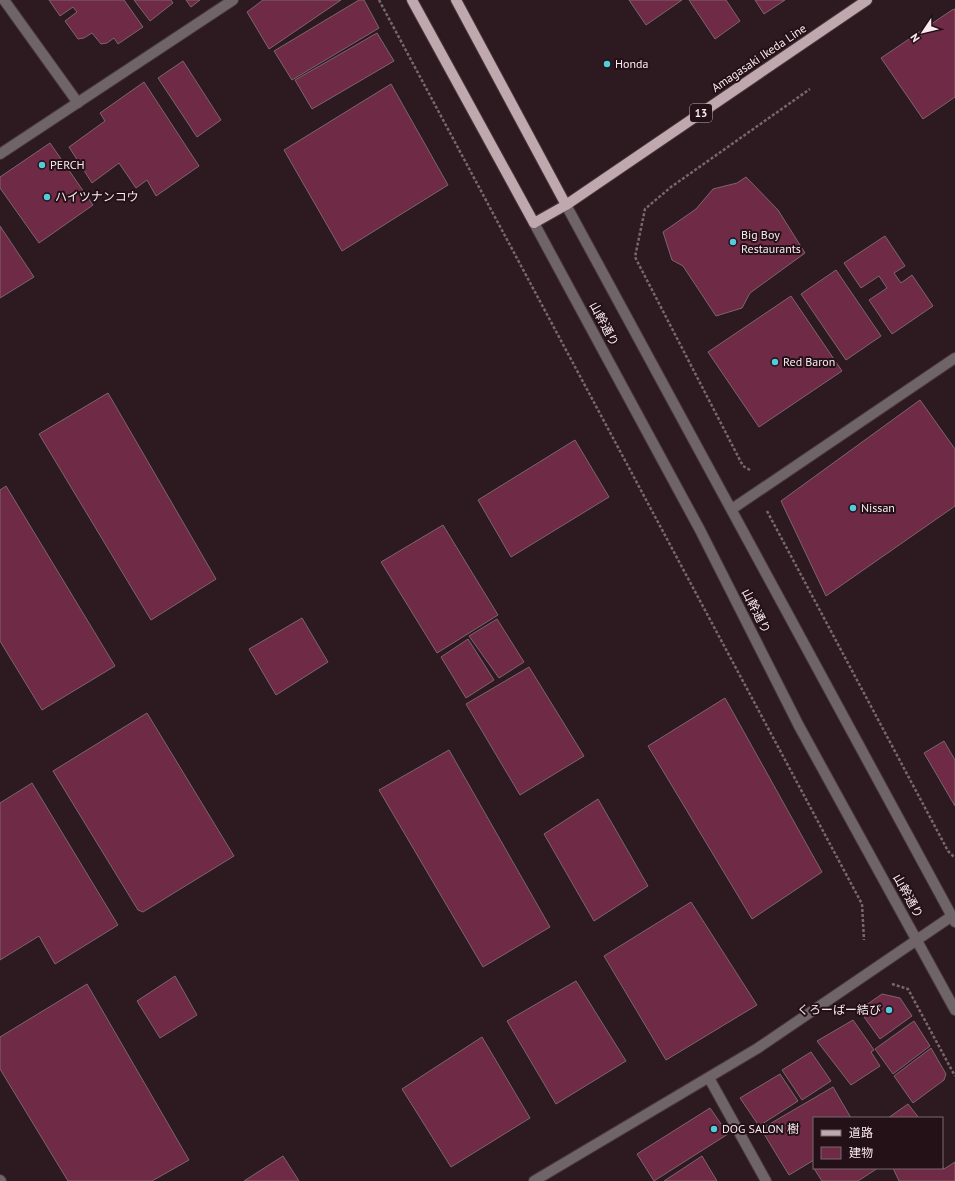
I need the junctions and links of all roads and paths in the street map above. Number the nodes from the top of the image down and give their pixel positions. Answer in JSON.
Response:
{"nodes":[{"id":1,"x":4,"y":0,"type":"edge"},
{"id":2,"x":233,"y":0,"type":"edge"},
{"id":3,"x":379,"y":0,"type":"edge"},
{"id":4,"x":412,"y":0,"type":"edge"},
{"id":5,"x":456,"y":0,"type":"edge"},
{"id":6,"x":867,"y":0,"type":"edge"},
{"id":7,"x":810,"y":89,"type":"dead end"},
{"id":8,"x":78,"y":104,"type":"junction"},
{"id":9,"x":0,"y":154,"type":"edge"},
{"id":10,"x":566,"y":205,"type":"junction"},
{"id":11,"x":534,"y":223,"type":"junction"},
{"id":12,"x":955,"y":358,"type":"edge"},
{"id":13,"x":760,"y":490,"type":"junction"},
{"id":14,"x":732,"y":509,"type":"junction"},
{"id":15,"x":955,"y":858,"type":"edge"},
{"id":16,"x":954,"y":917,"type":"edge"},
{"id":17,"x":917,"y":939,"type":"junction"},
{"id":18,"x":864,"y":940,"type":"dead end"},
{"id":19,"x":891,"y":984,"type":"dead end"},
{"id":20,"x":955,"y":1010,"type":"edge"},
{"id":21,"x":955,"y":1076,"type":"edge"},
{"id":22,"x":709,"y":1078,"type":"junction"},
{"id":23,"x":534,"y":1181,"type":"edge"},
{"id":24,"x":766,"y":1181,"type":"edge"}],
"edges":[{"from":1,"to":8,"type":"street"},
{"from":2,"to":8,"type":"street"},
{"from":3,"to":18,"type":"path"},
{"from":4,"to":11,"type":"main road"},
{"from":5,"to":10,"type":"main road"},
{"from":6,"to":10,"type":"main road","name":"Amagasaki Ikeda Line","number":"13"},
{"from":7,"to":13,"type":"path"},
{"from":8,"to":9,"type":"street"},
{"from":10,"to":11,"type":"main road","name":"Amagasaki Ikeda Line","number":"13"},
{"from":10,"to":14,"type":"street","name":"山幹通り"},
{"from":11,"to":17,"type":"street","name":"山幹通り"},
{"from":12,"to":13,"type":"street"},
{"from":13,"to":14,"type":"street"},
{"from":13,"to":15,"type":"path"},
{"from":14,"to":16,"type":"street","name":"山幹通り"},
{"from":16,"to":17,"type":"street"},
{"from":17,"to":20,"type":"street","name":"山幹通り"},
{"from":17,"to":22,"type":"street"},
{"from":19,"to":21,"type":"path"},
{"from":22,"to":23,"type":"street"},
{"from":22,"to":24,"type":"street"}]}
